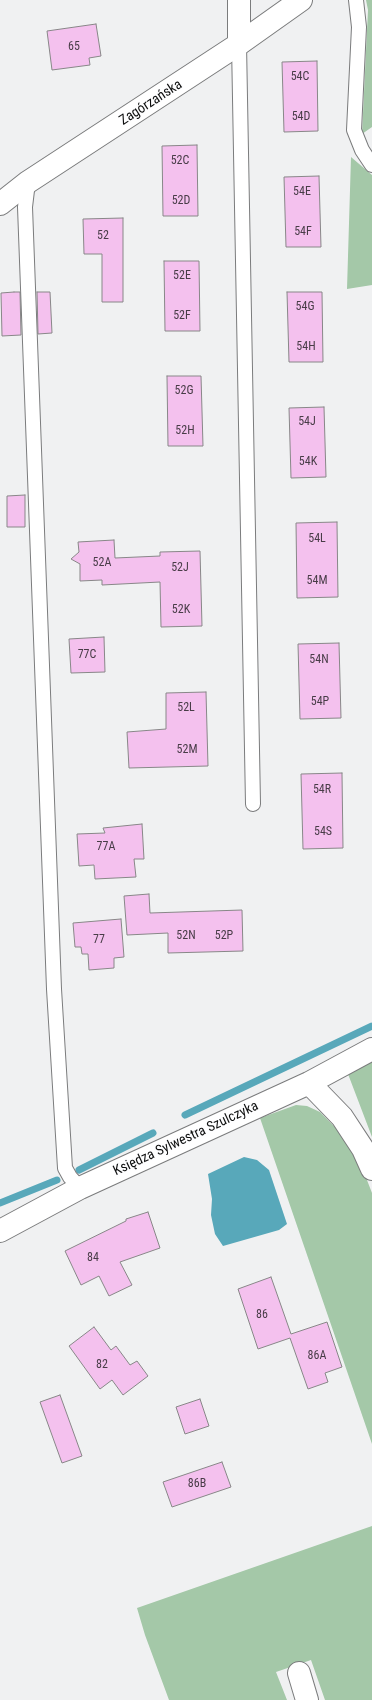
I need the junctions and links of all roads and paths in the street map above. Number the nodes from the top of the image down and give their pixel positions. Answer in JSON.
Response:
{"nodes":[{"id":1,"x":239,"y":0,"type":"edge"},
{"id":2,"x":301,"y":0,"type":"edge"},
{"id":3,"x":356,"y":0,"type":"edge"},
{"id":4,"x":239,"y":44,"type":"junction"},
{"id":5,"x":372,"y":166,"type":"edge"},
{"id":6,"x":28,"y":182,"type":"junction"},
{"id":7,"x":0,"y":204,"type":"edge"},
{"id":8,"x":253,"y":804,"type":"dead end"},
{"id":9,"x":372,"y":1049,"type":"edge"},
{"id":10,"x":309,"y":1083,"type":"junction"},
{"id":11,"x":372,"y":1169,"type":"edge"},
{"id":12,"x":80,"y":1188,"type":"junction"},
{"id":13,"x":0,"y":1231,"type":"edge"},
{"id":14,"x":299,"y":1673,"type":"dead end"},
{"id":15,"x":307,"y":1700,"type":"edge"}],
"edges":[{"from":1,"to":4,"type":"street"},
{"from":2,"to":4,"type":"street","name":"Zagórzańska"},
{"from":3,"to":5,"type":"lane"},
{"from":4,"to":6,"type":"street","name":"Zagórzańska"},
{"from":4,"to":8,"type":"lane"},
{"from":6,"to":7,"type":"street","name":"Zagórzańska"},
{"from":6,"to":12,"type":"lane"},
{"from":9,"to":10,"type":"street","name":"Księdza Sylwestra Szulczyka"},
{"from":10,"to":11,"type":"street"},
{"from":10,"to":12,"type":"street","name":"Księdza Sylwestra Szulczyka"},
{"from":12,"to":13,"type":"street","name":"Księdza Sylwestra Szulczyka"},
{"from":14,"to":15,"type":"street"}]}
